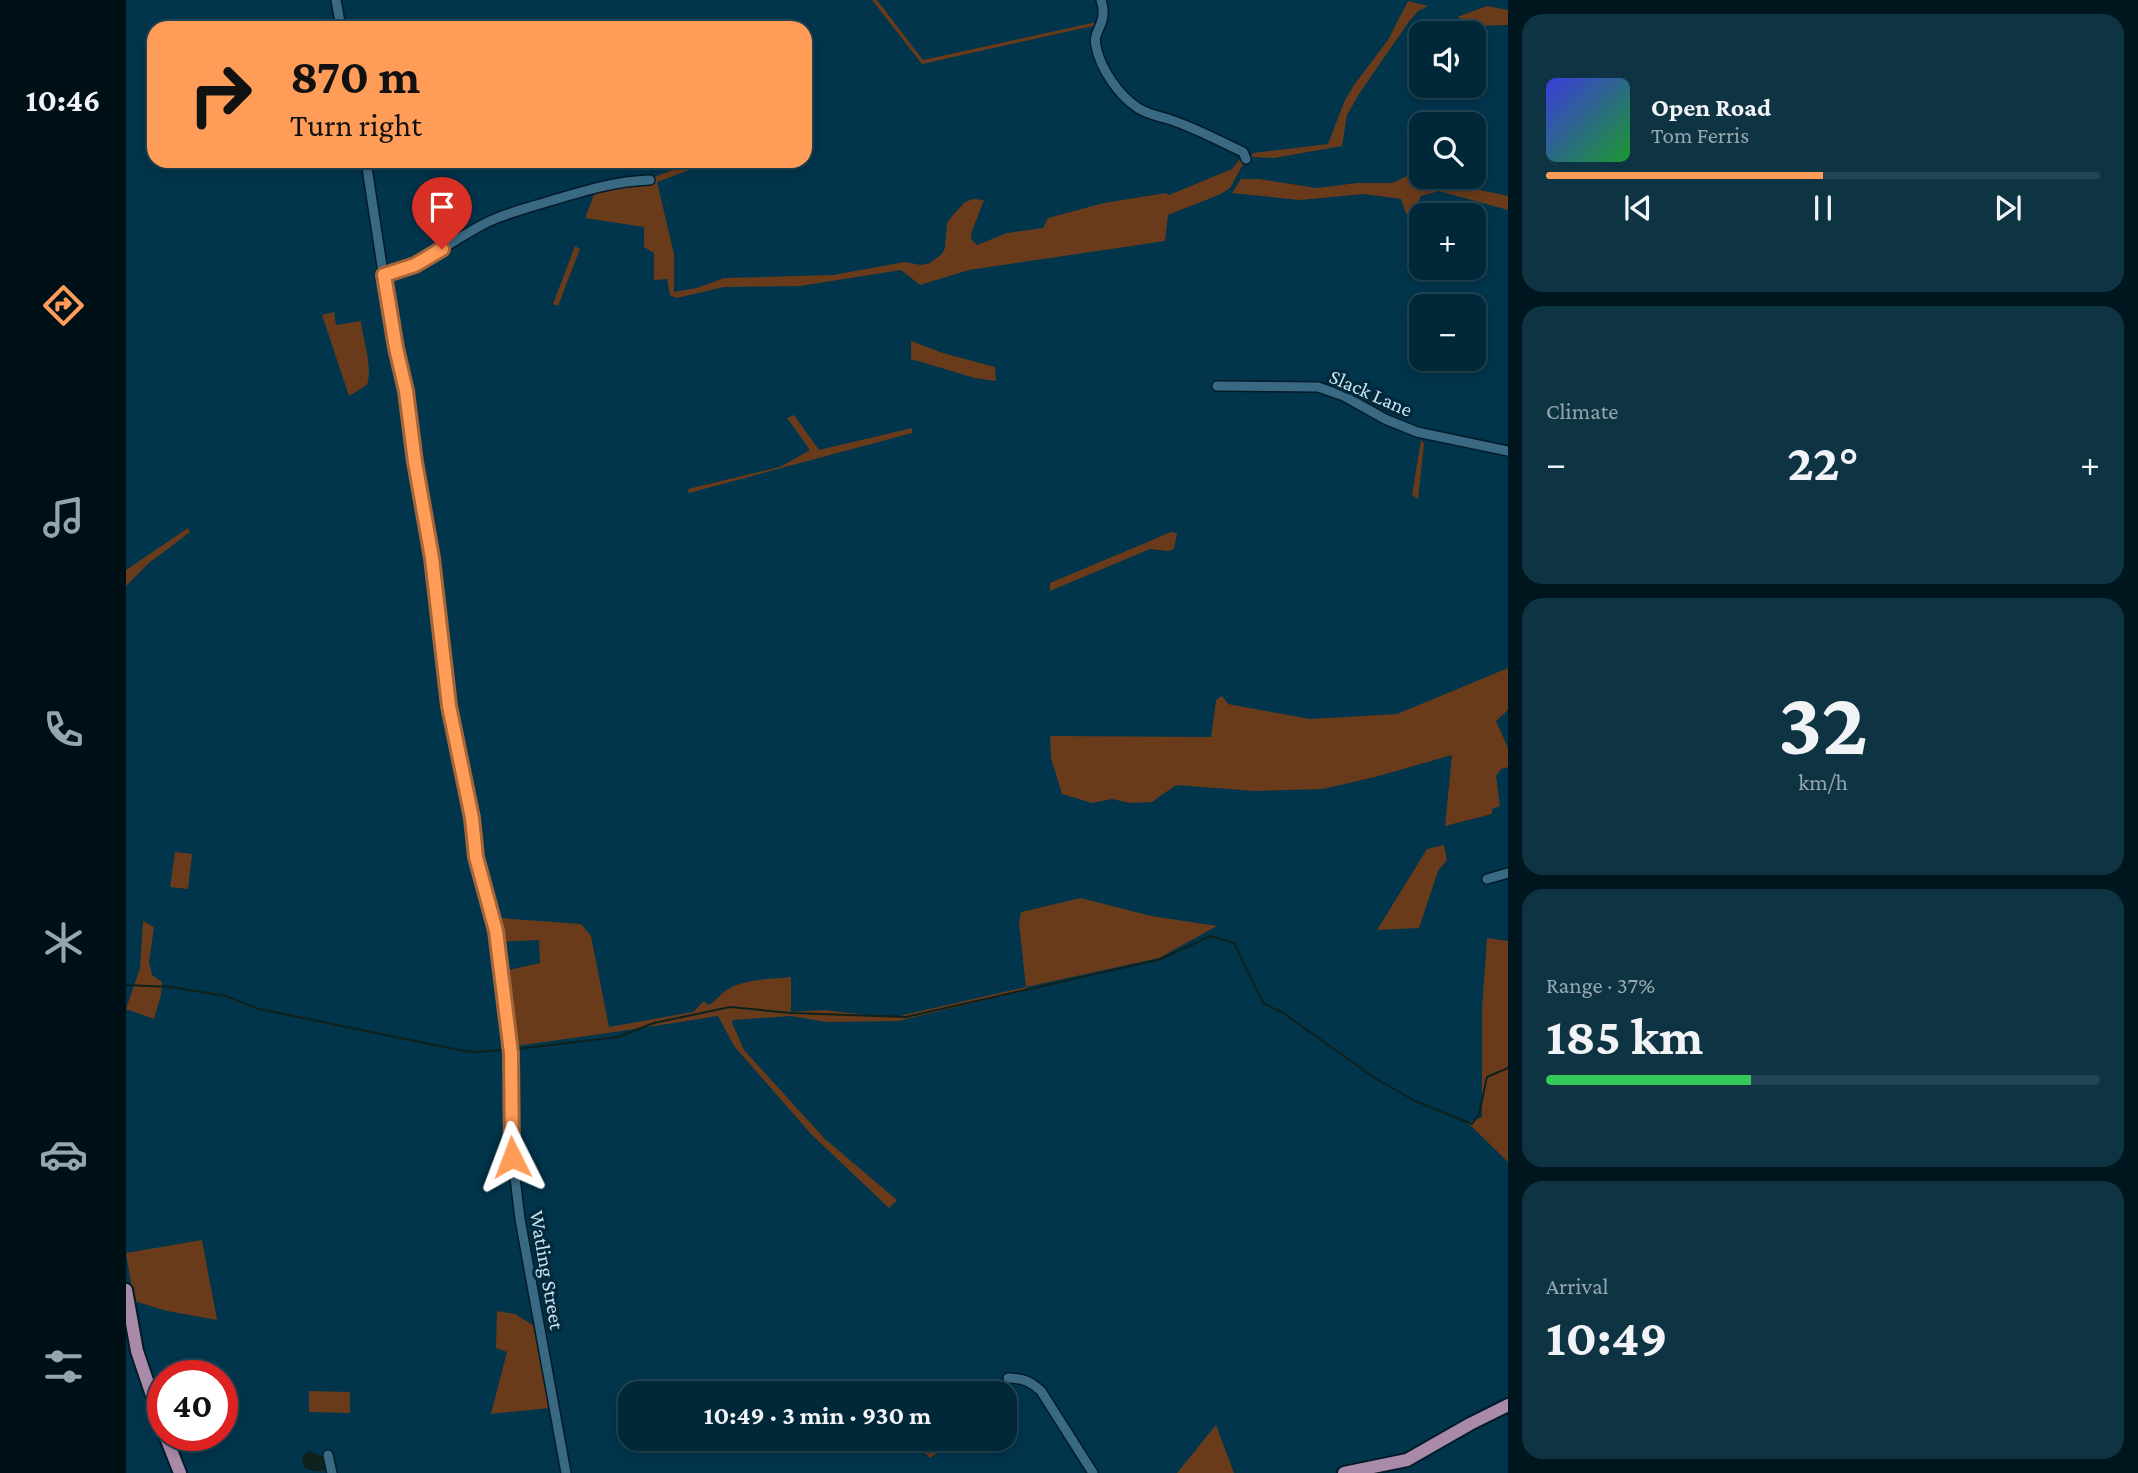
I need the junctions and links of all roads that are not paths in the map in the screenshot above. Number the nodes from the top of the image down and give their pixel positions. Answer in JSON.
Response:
{"nodes":[{"id":1,"x":336,"y":0,"type":"edge"},
{"id":2,"x":1101,"y":0,"type":"edge"},
{"id":3,"x":340,"y":21,"type":"edge"},
{"id":4,"x":1246,"y":159,"type":"dead end"},
{"id":5,"x":367,"y":168,"type":"edge"},
{"id":6,"x":650,"y":180,"type":"dead end"},
{"id":7,"x":384,"y":275,"type":"junction"},
{"id":8,"x":1217,"y":386,"type":"dead end"},
{"id":9,"x":1508,"y":451,"type":"edge"},
{"id":10,"x":1508,"y":873,"type":"edge"},
{"id":11,"x":1487,"y":879,"type":"dead end"},
{"id":12,"x":126,"y":1294,"type":"edge"},
{"id":13,"x":147,"y":1374,"type":"edge"},
{"id":14,"x":1008,"y":1378,"type":"dead end"},
{"id":15,"x":1508,"y":1405,"type":"edge"},
{"id":16,"x":171,"y":1451,"type":"edge"},
{"id":17,"x":328,"y":1455,"type":"dead end"},
{"id":18,"x":180,"y":1473,"type":"edge"},
{"id":19,"x":332,"y":1473,"type":"edge"},
{"id":20,"x":566,"y":1473,"type":"edge"},
{"id":21,"x":1093,"y":1473,"type":"edge"},
{"id":22,"x":1344,"y":1473,"type":"edge"}],
"edges":[{"from":1,"to":3,"type":"street"},
{"from":2,"to":4,"type":"street"},
{"from":5,"to":7,"type":"street","name":"Watling Street"},
{"from":6,"to":7,"type":"street"},
{"from":7,"to":20,"type":"street","name":"Watling Street"},
{"from":8,"to":9,"type":"street","name":"Slack Lane"},
{"from":10,"to":11,"type":"street"},
{"from":12,"to":13,"type":"main road"},
{"from":14,"to":21,"type":"street"},
{"from":15,"to":22,"type":"main road"},
{"from":16,"to":18,"type":"main road"},
{"from":17,"to":19,"type":"street"}]}
